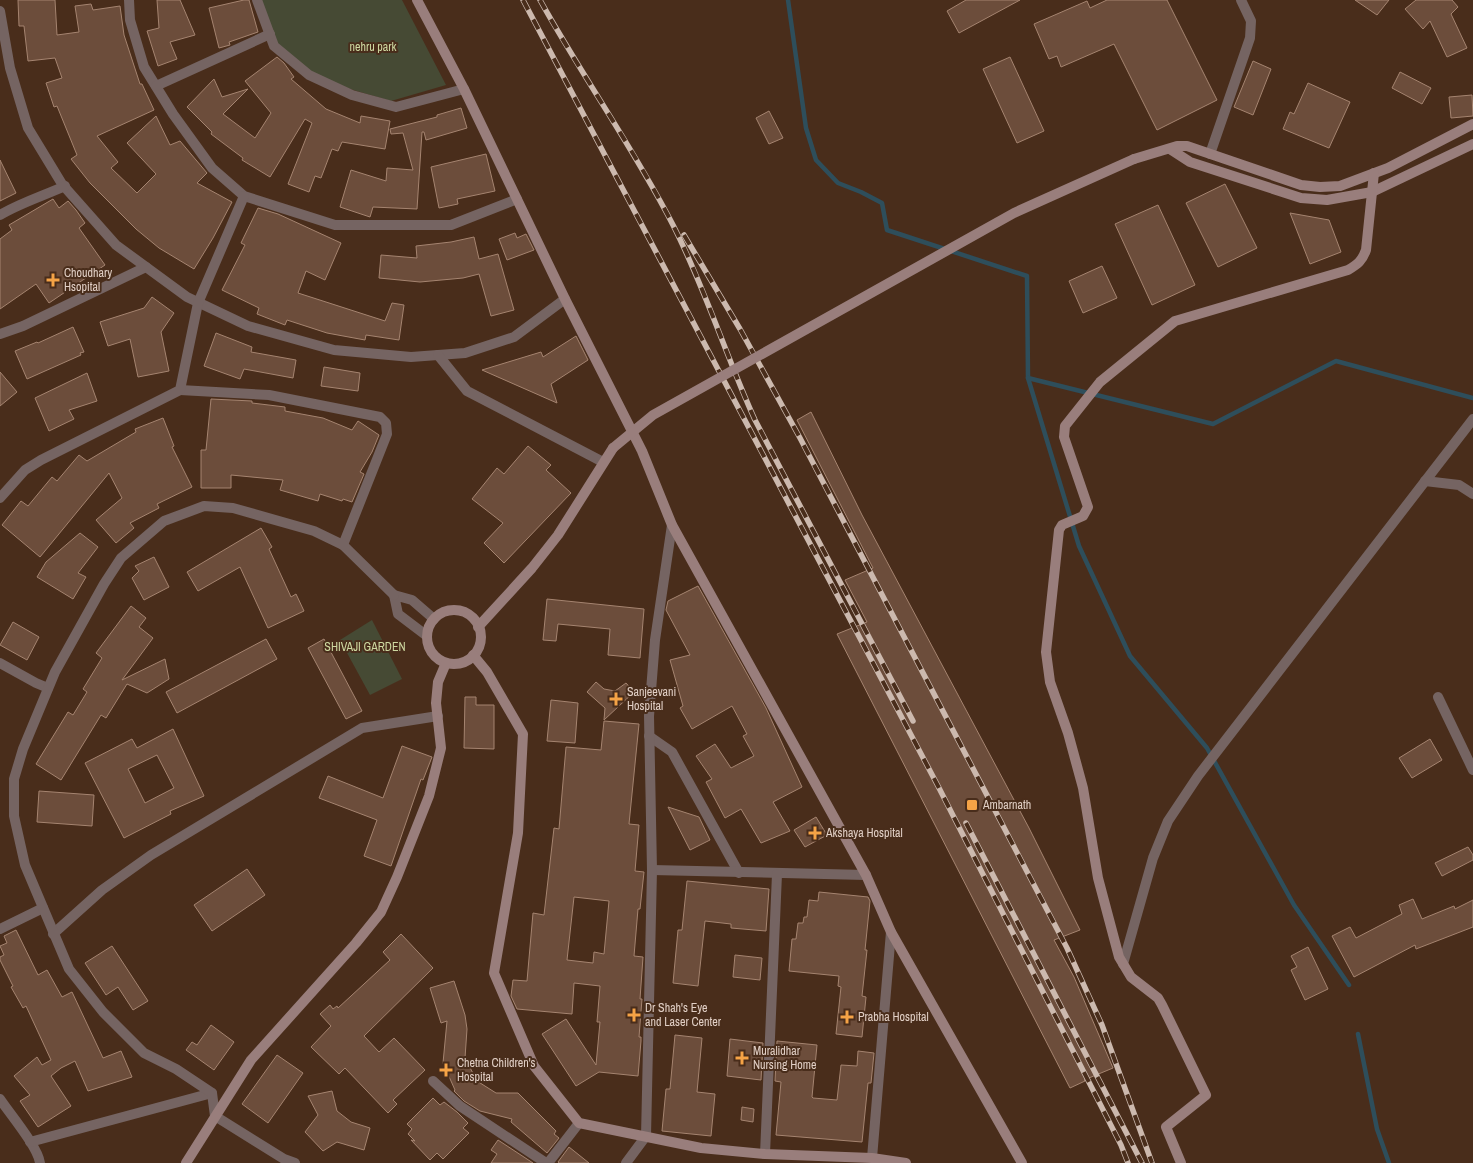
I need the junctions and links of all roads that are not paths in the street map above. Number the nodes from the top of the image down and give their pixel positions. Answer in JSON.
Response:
{"nodes":[{"id":1,"x":129,"y":0,"type":"edge"},
{"id":2,"x":257,"y":0,"type":"edge"},
{"id":3,"x":418,"y":0,"type":"edge"},
{"id":4,"x":1241,"y":0,"type":"edge"},
{"id":5,"x":0,"y":11,"type":"edge"},
{"id":6,"x":270,"y":34,"type":"junction"},
{"id":7,"x":156,"y":86,"type":"junction"},
{"id":8,"x":464,"y":89,"type":"junction"},
{"id":9,"x":1473,"y":124,"type":"edge"},
{"id":10,"x":1473,"y":144,"type":"edge"},
{"id":11,"x":1170,"y":149,"type":"junction"},
{"id":12,"x":1210,"y":154,"type":"junction"},
{"id":13,"x":1374,"y":173,"type":"junction"},
{"id":14,"x":65,"y":186,"type":"junction"},
{"id":15,"x":1372,"y":192,"type":"junction"},
{"id":16,"x":244,"y":196,"type":"junction"},
{"id":17,"x":517,"y":199,"type":"junction"},
{"id":18,"x":0,"y":215,"type":"edge"},
{"id":19,"x":146,"y":267,"type":"junction"},
{"id":20,"x":565,"y":299,"type":"junction"},
{"id":21,"x":198,"y":303,"type":"junction"},
{"id":22,"x":0,"y":334,"type":"edge"},
{"id":23,"x":438,"y":355,"type":"junction"},
{"id":24,"x":180,"y":390,"type":"junction"},
{"id":25,"x":1473,"y":419,"type":"edge"},
{"id":26,"x":603,"y":462,"type":"junction"},
{"id":27,"x":1425,"y":481,"type":"junction"},
{"id":28,"x":1473,"y":494,"type":"edge"},
{"id":29,"x":0,"y":498,"type":"edge"},
{"id":30,"x":672,"y":525,"type":"junction"},
{"id":31,"x":343,"y":545,"type":"junction"},
{"id":32,"x":394,"y":595,"type":"junction"},
{"id":33,"x":434,"y":619,"type":"junction"},
{"id":34,"x":478,"y":627,"type":"junction"},
{"id":35,"x":427,"y":636,"type":"junction"},
{"id":36,"x":474,"y":656,"type":"junction"},
{"id":37,"x":0,"y":662,"type":"edge"},
{"id":38,"x":446,"y":663,"type":"junction"},
{"id":39,"x":48,"y":688,"type":"junction"},
{"id":40,"x":1438,"y":697,"type":"dead end"},
{"id":41,"x":438,"y":716,"type":"junction"},
{"id":42,"x":649,"y":736,"type":"junction"},
{"id":43,"x":1473,"y":770,"type":"edge"},
{"id":44,"x":652,"y":870,"type":"junction"},
{"id":45,"x":739,"y":873,"type":"junction"},
{"id":46,"x":776,"y":874,"type":"junction"},
{"id":47,"x":866,"y":874,"type":"junction"},
{"id":48,"x":43,"y":908,"type":"junction"},
{"id":49,"x":0,"y":929,"type":"edge"},
{"id":50,"x":891,"y":932,"type":"junction"},
{"id":51,"x":53,"y":934,"type":"junction"},
{"id":52,"x":1124,"y":964,"type":"junction"},
{"id":53,"x":433,"y":1081,"type":"dead end"},
{"id":54,"x":212,"y":1093,"type":"junction"},
{"id":55,"x":0,"y":1099,"type":"edge"},
{"id":56,"x":215,"y":1116,"type":"junction"},
{"id":57,"x":579,"y":1122,"type":"junction"},
{"id":58,"x":646,"y":1136,"type":"junction"},
{"id":59,"x":30,"y":1142,"type":"junction"},
{"id":60,"x":765,"y":1154,"type":"junction"},
{"id":61,"x":872,"y":1158,"type":"junction"},
{"id":62,"x":40,"y":1163,"type":"edge"},
{"id":63,"x":186,"y":1163,"type":"edge"},
{"id":64,"x":295,"y":1163,"type":"edge"},
{"id":65,"x":547,"y":1163,"type":"edge"},
{"id":66,"x":626,"y":1163,"type":"edge"},
{"id":67,"x":906,"y":1163,"type":"edge"},
{"id":68,"x":1022,"y":1163,"type":"edge"},
{"id":69,"x":1181,"y":1163,"type":"edge"}],
"edges":[{"from":1,"to":7,"type":"street"},
{"from":2,"to":6,"type":"street"},
{"from":3,"to":8,"type":"street"},
{"from":4,"to":12,"type":"street"},
{"from":5,"to":14,"type":"street"},
{"from":6,"to":7,"type":"street"},
{"from":6,"to":8,"type":"street"},
{"from":7,"to":16,"type":"street"},
{"from":8,"to":17,"type":"street"},
{"from":9,"to":13,"type":"street"},
{"from":10,"to":15,"type":"street"},
{"from":11,"to":12,"type":"street"},
{"from":11,"to":15,"type":"street"},
{"from":11,"to":26,"type":"street","bridge":true},
{"from":12,"to":13,"type":"street"},
{"from":13,"to":15,"type":"street"},
{"from":14,"to":18,"type":"street"},
{"from":14,"to":19,"type":"street"},
{"from":15,"to":52,"type":"street"},
{"from":16,"to":17,"type":"street"},
{"from":16,"to":21,"type":"street"},
{"from":17,"to":20,"type":"street"},
{"from":19,"to":21,"type":"street"},
{"from":19,"to":22,"type":"street"},
{"from":20,"to":23,"type":"street"},
{"from":20,"to":30,"type":"street"},
{"from":21,"to":23,"type":"street"},
{"from":21,"to":24,"type":"street"},
{"from":23,"to":26,"type":"street"},
{"from":24,"to":29,"type":"street"},
{"from":24,"to":31,"type":"street"},
{"from":25,"to":27,"type":"street"},
{"from":26,"to":34,"type":"street"},
{"from":27,"to":28,"type":"street"},
{"from":27,"to":52,"type":"street"},
{"from":30,"to":42,"type":"street"},
{"from":30,"to":47,"type":"street"},
{"from":31,"to":32,"type":"street"},
{"from":31,"to":39,"type":"street"},
{"from":32,"to":33,"type":"street"},
{"from":32,"to":35,"type":"street"},
{"from":33,"to":34,"type":"street"},
{"from":33,"to":35,"type":"street"},
{"from":34,"to":36,"type":"street"},
{"from":35,"to":38,"type":"street"},
{"from":36,"to":38,"type":"street"},
{"from":36,"to":57,"type":"street"},
{"from":37,"to":39,"type":"street"},
{"from":38,"to":41,"type":"street"},
{"from":39,"to":48,"type":"street"},
{"from":40,"to":43,"type":"street"},
{"from":41,"to":51,"type":"street"},
{"from":41,"to":56,"type":"street"},
{"from":42,"to":44,"type":"street"},
{"from":42,"to":45,"type":"street"},
{"from":44,"to":45,"type":"street"},
{"from":44,"to":58,"type":"street"},
{"from":45,"to":46,"type":"street"},
{"from":46,"to":47,"type":"street"},
{"from":46,"to":60,"type":"street"},
{"from":47,"to":50,"type":"street"},
{"from":48,"to":49,"type":"street"},
{"from":48,"to":51,"type":"street"},
{"from":50,"to":61,"type":"street"},
{"from":50,"to":68,"type":"street"},
{"from":51,"to":54,"type":"street"},
{"from":52,"to":69,"type":"street"},
{"from":53,"to":65,"type":"street"},
{"from":54,"to":56,"type":"street"},
{"from":54,"to":59,"type":"street"},
{"from":55,"to":59,"type":"street"},
{"from":56,"to":63,"type":"street"},
{"from":56,"to":64,"type":"street"},
{"from":57,"to":58,"type":"street"},
{"from":57,"to":65,"type":"street"},
{"from":58,"to":60,"type":"street"},
{"from":58,"to":66,"type":"street"},
{"from":59,"to":62,"type":"street"},
{"from":60,"to":61,"type":"street"},
{"from":61,"to":67,"type":"street"}]}
